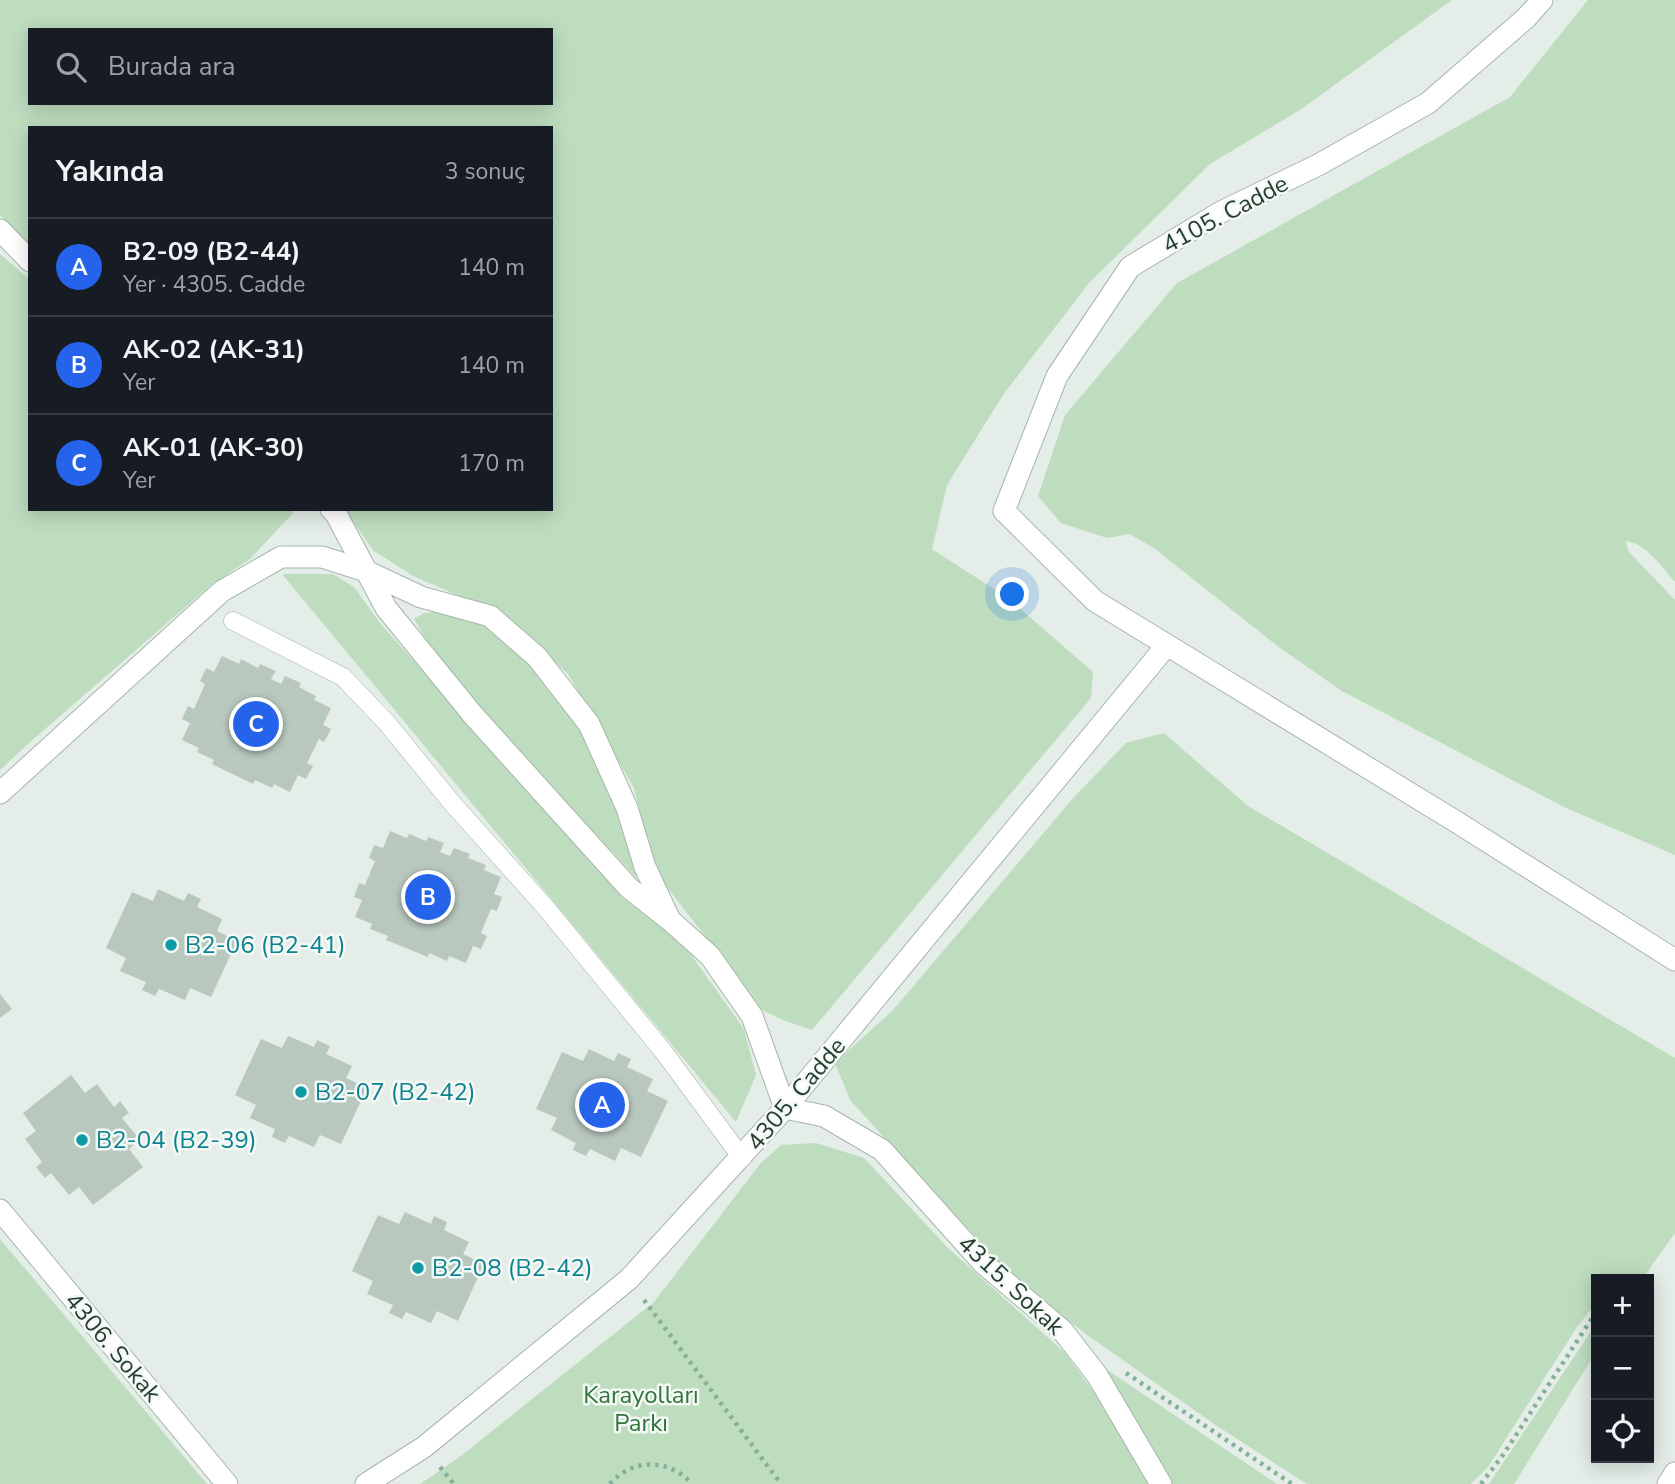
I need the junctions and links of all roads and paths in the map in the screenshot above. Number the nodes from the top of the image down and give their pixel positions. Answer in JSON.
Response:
{"nodes":[{"id":1,"x":1542,"y":0,"type":"edge"},
{"id":2,"x":0,"y":230,"type":"edge"},
{"id":3,"x":28,"y":259,"type":"edge"},
{"id":4,"x":333,"y":511,"type":"edge"},
{"id":5,"x":366,"y":571,"type":"junction"},
{"id":6,"x":233,"y":621,"type":"dead end"},
{"id":7,"x":1167,"y":645,"type":"junction"},
{"id":8,"x":0,"y":793,"type":"edge"},
{"id":9,"x":671,"y":921,"type":"junction"},
{"id":10,"x":1675,"y":960,"type":"edge"},
{"id":11,"x":785,"y":1108,"type":"junction"},
{"id":12,"x":742,"y":1158,"type":"junction"},
{"id":13,"x":0,"y":1210,"type":"edge"},
{"id":14,"x":629,"y":1279,"type":"junction"},
{"id":15,"x":1591,"y":1320,"type":"edge"},
{"id":16,"x":1119,"y":1368,"type":"dead end"},
{"id":17,"x":1675,"y":1474,"type":"edge"},
{"id":18,"x":227,"y":1484,"type":"edge"},
{"id":19,"x":366,"y":1484,"type":"edge"},
{"id":20,"x":610,"y":1484,"type":"edge"},
{"id":21,"x":692,"y":1484,"type":"edge"},
{"id":22,"x":781,"y":1484,"type":"edge"},
{"id":23,"x":1161,"y":1484,"type":"edge"},
{"id":24,"x":1292,"y":1484,"type":"edge"},
{"id":25,"x":1481,"y":1484,"type":"edge"},
{"id":26,"x":1668,"y":1484,"type":"edge"}],
"edges":[{"from":1,"to":7,"type":"street","name":"4105. Cadde"},
{"from":2,"to":3,"type":"street"},
{"from":4,"to":5,"type":"street"},
{"from":5,"to":8,"type":"street"},
{"from":5,"to":9,"type":"street"},
{"from":5,"to":9,"type":"street"},
{"from":6,"to":12,"type":"lane"},
{"from":7,"to":10,"type":"street"},
{"from":7,"to":11,"type":"street","name":"4305. Cadde"},
{"from":9,"to":11,"type":"street"},
{"from":11,"to":12,"type":"street","name":"4305. Cadde"},
{"from":11,"to":23,"type":"street","name":"4315. Sokak"},
{"from":12,"to":14,"type":"street","name":"4305. Cadde"},
{"from":13,"to":18,"type":"street","name":"4306. Sokak"},
{"from":14,"to":19,"type":"street","name":"4305. Cadde"},
{"from":14,"to":22,"type":"path"},
{"from":15,"to":25,"type":"path"},
{"from":16,"to":24,"type":"path"},
{"from":17,"to":26,"type":"street"},
{"from":20,"to":21,"type":"path"}]}
